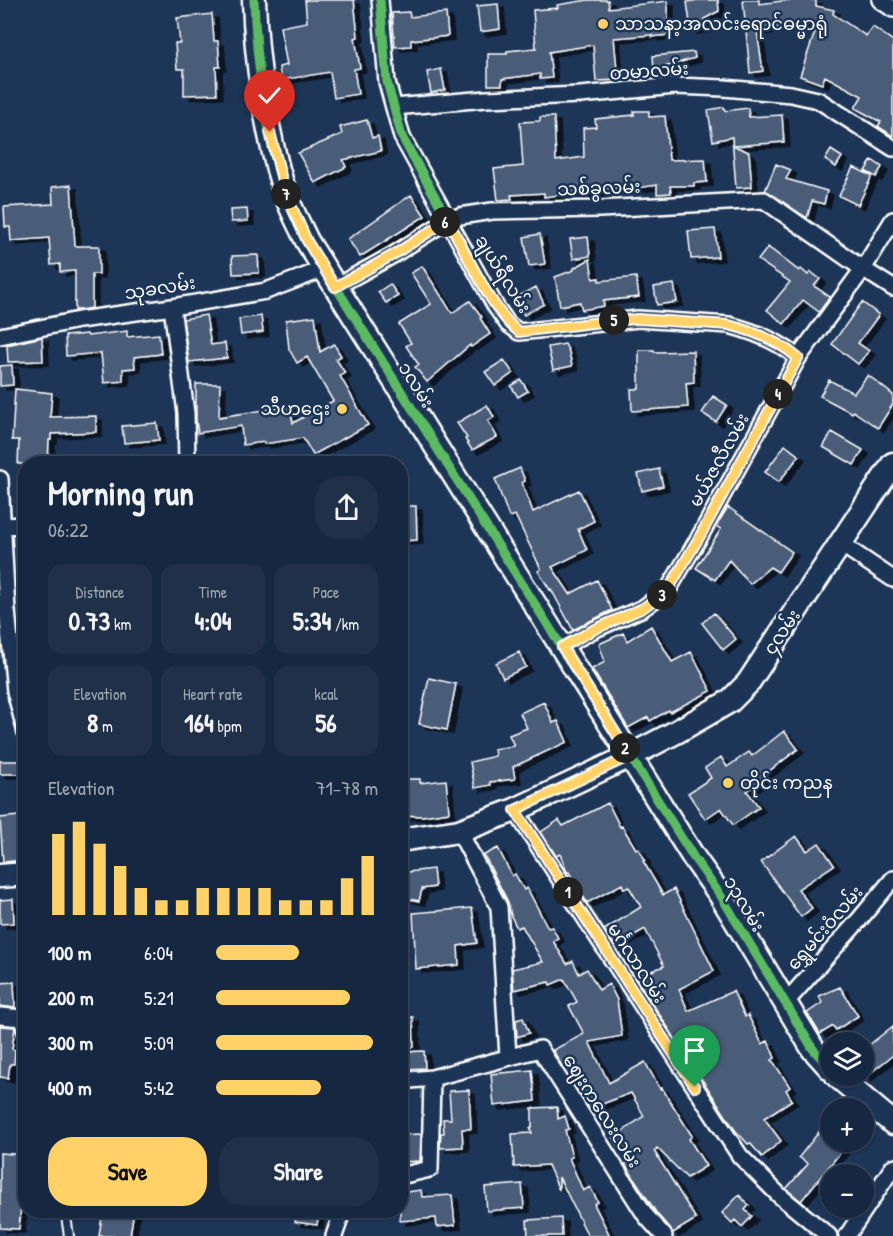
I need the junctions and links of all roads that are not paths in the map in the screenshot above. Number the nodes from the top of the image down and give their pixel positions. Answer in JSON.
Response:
{"nodes":[{"id":1,"x":254,"y":0,"type":"edge"},
{"id":2,"x":380,"y":0,"type":"edge"},
{"id":3,"x":880,"y":0,"type":"edge"},
{"id":4,"x":893,"y":9,"type":"edge"},
{"id":5,"x":394,"y":107,"type":"junction"},
{"id":6,"x":893,"y":148,"type":"edge"},
{"id":7,"x":448,"y":220,"type":"junction"},
{"id":8,"x":893,"y":220,"type":"edge"},
{"id":9,"x":863,"y":269,"type":"junction"},
{"id":10,"x":329,"y":278,"type":"junction"},
{"id":11,"x":893,"y":288,"type":"edge"},
{"id":12,"x":172,"y":307,"type":"junction"},
{"id":13,"x":0,"y":336,"type":"edge"},
{"id":14,"x":798,"y":358,"type":"junction"},
{"id":15,"x":187,"y":456,"type":"edge"},
{"id":16,"x":893,"y":464,"type":"edge"},
{"id":17,"x":0,"y":479,"type":"edge"},
{"id":18,"x":18,"y":525,"type":"edge"},
{"id":19,"x":1,"y":526,"type":"edge"},
{"id":20,"x":841,"y":543,"type":"junction"},
{"id":21,"x":893,"y":579,"type":"edge"},
{"id":22,"x":562,"y":647,"type":"junction"},
{"id":23,"x":18,"y":702,"type":"edge"},
{"id":24,"x":630,"y":756,"type":"junction"},
{"id":25,"x":515,"y":810,"type":"junction"},
{"id":26,"x":459,"y":831,"type":"junction"},
{"id":27,"x":408,"y":839,"type":"edge"},
{"id":28,"x":18,"y":875,"type":"edge"},
{"id":29,"x":0,"y":876,"type":"edge"},
{"id":30,"x":893,"y":879,"type":"edge"},
{"id":31,"x":786,"y":1002,"type":"junction"},
{"id":32,"x":0,"y":1016,"type":"edge"},
{"id":33,"x":18,"y":1018,"type":"edge"},
{"id":34,"x":508,"y":1057,"type":"junction"},
{"id":35,"x":820,"y":1057,"type":"edge"},
{"id":36,"x":432,"y":1078,"type":"junction"},
{"id":37,"x":408,"y":1080,"type":"edge"},
{"id":38,"x":849,"y":1086,"type":"edge"},
{"id":39,"x":893,"y":1123,"type":"edge"},
{"id":40,"x":893,"y":1167,"type":"edge"},
{"id":41,"x":408,"y":1174,"type":"edge"},
{"id":42,"x":66,"y":1218,"type":"edge"},
{"id":43,"x":340,"y":1218,"type":"edge"},
{"id":44,"x":69,"y":1236,"type":"edge"},
{"id":45,"x":334,"y":1236,"type":"edge"},
{"id":46,"x":664,"y":1236,"type":"edge"},
{"id":47,"x":829,"y":1236,"type":"edge"},
{"id":48,"x":847,"y":1236,"type":"edge"}],
"edges":[{"from":1,"to":10,"type":"street","name":"၁လမ်း"},
{"from":2,"to":5,"type":"street","name":"ချယ်ရီလမ်း"},
{"from":3,"to":4,"type":"street"},
{"from":5,"to":6,"type":"street","name":"တမာလမ်း"},
{"from":5,"to":7,"type":"street","name":"ချယ်ရီလမ်း"},
{"from":7,"to":9,"type":"street","name":"သစ်ခွလမ်း"},
{"from":7,"to":10,"type":"street","name":"သစ်ခွလမ်း"},
{"from":7,"to":14,"type":"street","name":"ချယ်ရီလမ်း"},
{"from":8,"to":9,"type":"street","name":"မယ်ဇလီလမ်း"},
{"from":9,"to":11,"type":"street","name":"သစ်ခွလမ်း"},
{"from":9,"to":14,"type":"street","name":"မယ်ဇလီလမ်း"},
{"from":10,"to":12,"type":"street","name":"သုခလမ်း"},
{"from":10,"to":22,"type":"street","name":"၁လမ်း"},
{"from":12,"to":13,"type":"street","name":"သုခလမ်း"},
{"from":12,"to":15,"type":"street"},
{"from":14,"to":22,"type":"street","name":"မယ်ဇလီလမ်း"},
{"from":16,"to":20,"type":"street","name":"၄လမ်း"},
{"from":17,"to":19,"type":"street"},
{"from":18,"to":19,"type":"street"},
{"from":19,"to":23,"type":"street"},
{"from":20,"to":21,"type":"street"},
{"from":20,"to":24,"type":"street","name":"၄လမ်း"},
{"from":22,"to":24,"type":"street","name":"၁လမ်း"},
{"from":24,"to":25,"type":"street","name":"၄လမ်း"},
{"from":24,"to":31,"type":"street","name":"၁၃လမ်း"},
{"from":25,"to":26,"type":"street","name":"၄လမ်း"},
{"from":25,"to":47,"type":"street","name":"မင်္ဂလာလမ်း"},
{"from":26,"to":27,"type":"street","name":"၄လမ်း"},
{"from":26,"to":34,"type":"street"},
{"from":28,"to":29,"type":"street"},
{"from":30,"to":31,"type":"street","name":"ရွှေမင်းဝံလမ်း"},
{"from":31,"to":35,"type":"street","name":"၁၃လမ်း"},
{"from":32,"to":33,"type":"street"},
{"from":34,"to":36,"type":"street","name":"ဈေးကလေးလမ်း"},
{"from":34,"to":46,"type":"street","name":"ဈေးကလေးလမ်း"},
{"from":36,"to":37,"type":"street","name":"ဈေးကလေးလမ်း"},
{"from":36,"to":41,"type":"street"},
{"from":38,"to":39,"type":"street"},
{"from":40,"to":48,"type":"street"},
{"from":42,"to":44,"type":"lane"},
{"from":43,"to":45,"type":"street"}]}
